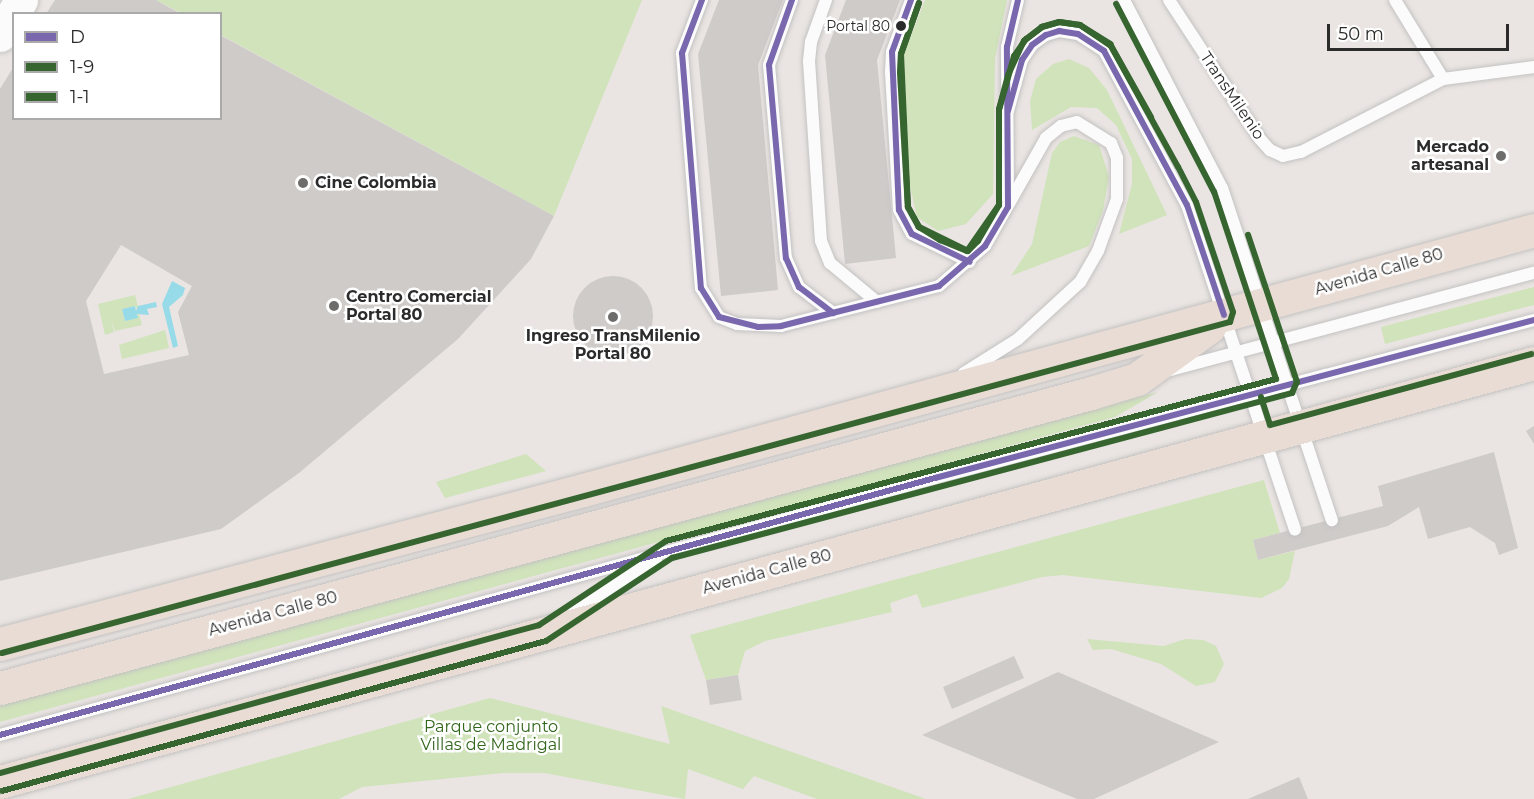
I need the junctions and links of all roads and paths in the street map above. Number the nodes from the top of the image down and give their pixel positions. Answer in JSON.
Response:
{"nodes":[{"id":1,"x":702,"y":0,"type":"edge"},
{"id":2,"x":792,"y":0,"type":"edge"},
{"id":3,"x":826,"y":0,"type":"edge"},
{"id":4,"x":911,"y":0,"type":"edge"},
{"id":5,"x":1018,"y":0,"type":"edge"},
{"id":6,"x":1124,"y":0,"type":"edge"},
{"id":7,"x":1169,"y":0,"type":"edge"},
{"id":8,"x":1395,"y":0,"type":"edge"},
{"id":9,"x":1534,"y":67,"type":"edge"},
{"id":10,"x":1443,"y":79,"type":"junction"},
{"id":11,"x":1008,"y":111,"type":"junction"},
{"id":12,"x":1008,"y":207,"type":"junction"},
{"id":13,"x":1534,"y":230,"type":"edge"},
{"id":14,"x":970,"y":262,"type":"junction"},
{"id":15,"x":1534,"y":273,"type":"edge"},
{"id":16,"x":877,"y":302,"type":"junction"},
{"id":17,"x":1261,"y":305,"type":"junction"},
{"id":18,"x":833,"y":314,"type":"junction"},
{"id":19,"x":1224,"y":315,"type":"junction"},
{"id":20,"x":1534,"y":320,"type":"edge"},
{"id":21,"x":1274,"y":343,"type":"junction"},
{"id":22,"x":1236,"y":353,"type":"junction"},
{"id":23,"x":1534,"y":363,"type":"edge"},
{"id":24,"x":1137,"y":379,"type":"junction"},
{"id":25,"x":1288,"y":385,"type":"junction"},
{"id":26,"x":1250,"y":395,"type":"junction"},
{"id":27,"x":926,"y":397,"type":"junction"},
{"id":28,"x":1301,"y":426,"type":"junction"},
{"id":29,"x":1264,"y":436,"type":"junction"},
{"id":30,"x":1332,"y":520,"type":"dead end"},
{"id":31,"x":1295,"y":530,"type":"dead end"},
{"id":32,"x":668,"y":550,"type":"junction"},
{"id":33,"x":543,"y":633,"type":"junction"},
{"id":34,"x":0,"y":644,"type":"edge"},
{"id":35,"x":0,"y":688,"type":"edge"},
{"id":36,"x":0,"y":735,"type":"edge"},
{"id":37,"x":6,"y":786,"type":"edge"}],
"edges":[{"from":1,"to":18,"type":"lane"},
{"from":2,"to":18,"type":"lane"},
{"from":3,"to":16,"type":"lane"},
{"from":4,"to":14,"type":"lane"},
{"from":5,"to":11,"type":"lane"},
{"from":6,"to":17,"type":"lane"},
{"from":7,"to":10,"type":"lane","name":"TransMilenio"},
{"from":8,"to":10,"type":"lane"},
{"from":9,"to":10,"type":"lane","name":"TransMilenio"},
{"from":11,"to":12,"type":"lane"},
{"from":11,"to":19,"type":"lane"},
{"from":12,"to":14,"type":"lane"},
{"from":12,"to":27,"type":"lane"},
{"from":13,"to":17,"type":"highway","name":"Avenida Calle 80"},
{"from":14,"to":16,"type":"lane"},
{"from":15,"to":21,"type":"lane"},
{"from":16,"to":18,"type":"lane"},
{"from":17,"to":19,"type":"highway","name":"Avenida Calle 80"},
{"from":17,"to":21,"type":"lane"},
{"from":19,"to":22,"type":"lane"},
{"from":19,"to":24,"type":"highway","name":"Avenida Calle 80"},
{"from":19,"to":27,"type":"highway","name":"Avenida Calle 80"},
{"from":20,"to":25,"type":"lane"},
{"from":21,"to":22,"type":"lane"},
{"from":21,"to":25,"type":"lane"},
{"from":22,"to":24,"type":"lane"},
{"from":22,"to":26,"type":"lane"},
{"from":23,"to":28,"type":"highway","name":"Avenida Calle 80"},
{"from":24,"to":35,"type":"highway","name":"Avenida Calle 80"},
{"from":25,"to":26,"type":"lane"},
{"from":25,"to":28,"type":"lane"},
{"from":26,"to":29,"type":"lane"},
{"from":26,"to":32,"type":"lane"},
{"from":27,"to":34,"type":"highway","name":"Avenida Calle 80"},
{"from":28,"to":29,"type":"highway","name":"Avenida Calle 80"},
{"from":28,"to":30,"type":"lane"},
{"from":29,"to":31,"type":"lane"},
{"from":29,"to":33,"type":"highway","name":"Avenida Calle 80"},
{"from":32,"to":33,"type":"lane"},
{"from":32,"to":36,"type":"lane"},
{"from":33,"to":37,"type":"highway","name":"Avenida Calle 80"}]}
